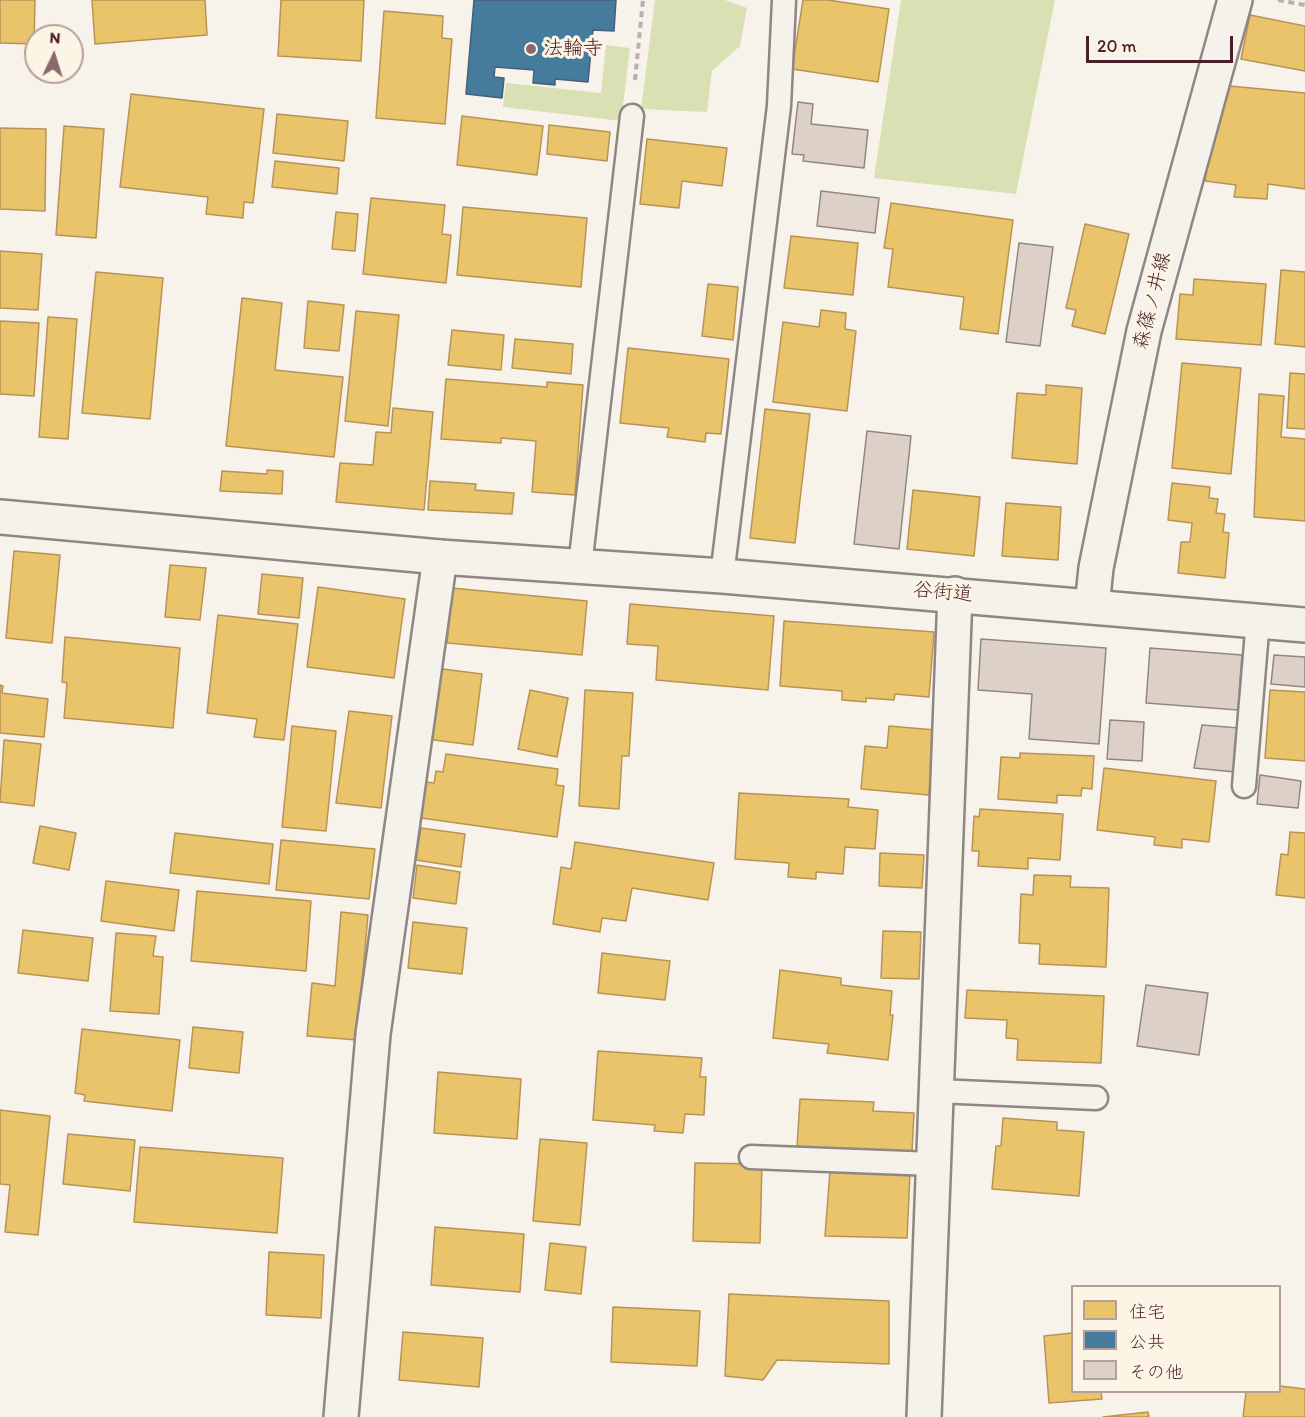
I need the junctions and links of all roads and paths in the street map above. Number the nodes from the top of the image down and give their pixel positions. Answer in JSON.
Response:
{"nodes":[{"id":1,"x":643,"y":0,"type":"edge"},
{"id":2,"x":784,"y":0,"type":"edge"},
{"id":3,"x":1235,"y":0,"type":"edge"},
{"id":4,"x":1278,"y":0,"type":"edge"},
{"id":5,"x":1305,"y":5,"type":"edge"},
{"id":6,"x":632,"y":116,"type":"joint"},
{"id":7,"x":0,"y":517,"type":"edge"},
{"id":8,"x":440,"y":557,"type":"junction"},
{"id":9,"x":580,"y":566,"type":"junction"},
{"id":10,"x":722,"y":576,"type":"junction"},
{"id":11,"x":955,"y":594,"type":"junction"},
{"id":12,"x":1092,"y":606,"type":"junction"},
{"id":13,"x":1258,"y":620,"type":"junction"},
{"id":14,"x":1305,"y":625,"type":"edge"},
{"id":15,"x":1244,"y":786,"type":"dead end"},
{"id":16,"x":937,"y":1091,"type":"junction"},
{"id":17,"x":1096,"y":1098,"type":"dead end"},
{"id":18,"x":751,"y":1157,"type":"dead end"},
{"id":19,"x":933,"y":1164,"type":"junction"},
{"id":20,"x":342,"y":1417,"type":"edge"},
{"id":21,"x":924,"y":1417,"type":"edge"}],
"edges":[{"from":1,"to":6,"type":"path"},
{"from":2,"to":10,"type":"lane"},
{"from":3,"to":12,"type":"street","name":"森篠ノ井線"},
{"from":4,"to":5,"type":"path"},
{"from":6,"to":9,"type":"lane"},
{"from":7,"to":8,"type":"street","name":"谷街道"},
{"from":8,"to":9,"type":"street","name":"谷街道"},
{"from":8,"to":20,"type":"street"},
{"from":9,"to":10,"type":"street","name":"谷街道"},
{"from":10,"to":11,"type":"street","name":"谷街道"},
{"from":11,"to":12,"type":"street","name":"谷街道"},
{"from":11,"to":16,"type":"street"},
{"from":12,"to":13,"type":"street","name":"谷街道"},
{"from":13,"to":14,"type":"street","name":"谷街道"},
{"from":13,"to":15,"type":"lane"},
{"from":16,"to":17,"type":"lane"},
{"from":16,"to":19,"type":"street"},
{"from":18,"to":19,"type":"lane"},
{"from":19,"to":21,"type":"street"}]}
